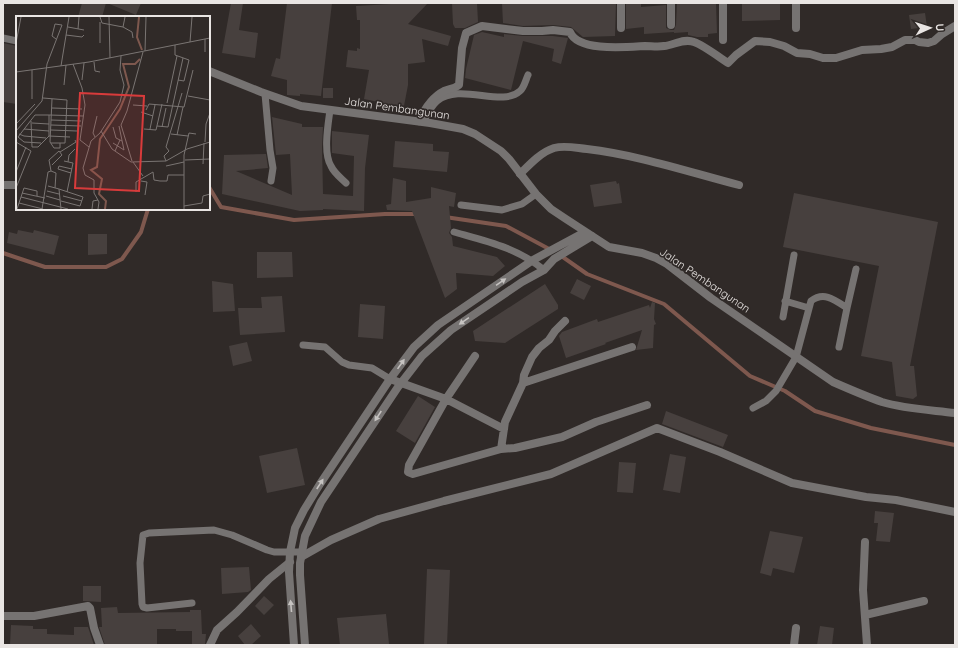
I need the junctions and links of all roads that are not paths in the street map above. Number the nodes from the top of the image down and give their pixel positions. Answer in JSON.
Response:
{"nodes":[{"id":1,"x":621,"y":3,"type":"edge"},
{"id":2,"x":671,"y":3,"type":"edge"},
{"id":3,"x":723,"y":3,"type":"edge"},
{"id":4,"x":796,"y":3,"type":"edge"},
{"id":5,"x":671,"y":25,"type":"dead end"},
{"id":6,"x":955,"y":26,"type":"edge"},
{"id":7,"x":621,"y":28,"type":"dead end"},
{"id":8,"x":796,"y":28,"type":"dead end"},
{"id":9,"x":3,"y":38,"type":"edge"},
{"id":10,"x":722,"y":40,"type":"dead end"},
{"id":11,"x":16,"y":41,"type":"edge"},
{"id":12,"x":210,"y":71,"type":"edge"},
{"id":13,"x":528,"y":75,"type":"dead end"},
{"id":14,"x":266,"y":94,"type":"junction"},
{"id":15,"x":330,"y":110,"type":"junction"},
{"id":16,"x":421,"y":122,"type":"junction"},
{"id":17,"x":520,"y":174,"type":"junction"},
{"id":18,"x":271,"y":180,"type":"dead end"},
{"id":19,"x":346,"y":183,"type":"dead end"},
{"id":20,"x":16,"y":185,"type":"edge"},
{"id":21,"x":739,"y":185,"type":"dead end"},
{"id":22,"x":3,"y":186,"type":"edge"},
{"id":23,"x":536,"y":194,"type":"junction"},
{"id":24,"x":460,"y":206,"type":"dead end"},
{"id":25,"x":454,"y":232,"type":"dead end"},
{"id":26,"x":589,"y":234,"type":"junction"},
{"id":27,"x":571,"y":244,"type":"junction"},
{"id":28,"x":794,"y":255,"type":"dead end"},
{"id":29,"x":533,"y":260,"type":"junction"},
{"id":30,"x":856,"y":269,"type":"dead end"},
{"id":31,"x":544,"y":270,"type":"junction"},
{"id":32,"x":786,"y":302,"type":"junction"},
{"id":33,"x":809,"y":308,"type":"junction"},
{"id":34,"x":846,"y":308,"type":"junction"},
{"id":35,"x":783,"y":317,"type":"dead end"},
{"id":36,"x":565,"y":321,"type":"dead end"},
{"id":37,"x":303,"y":344,"type":"dead end"},
{"id":38,"x":632,"y":347,"type":"dead end"},
{"id":39,"x":839,"y":347,"type":"dead end"},
{"id":40,"x":475,"y":356,"type":"dead end"},
{"id":41,"x":796,"y":357,"type":"junction"},
{"id":42,"x":390,"y":379,"type":"junction"},
{"id":43,"x":523,"y":383,"type":"junction"},
{"id":44,"x":400,"y":384,"type":"junction"},
{"id":45,"x":446,"y":399,"type":"junction"},
{"id":46,"x":647,"y":405,"type":"dead end"},
{"id":47,"x":753,"y":408,"type":"dead end"},
{"id":48,"x":955,"y":413,"type":"edge"},
{"id":49,"x":504,"y":429,"type":"junction"},
{"id":50,"x":501,"y":449,"type":"junction"},
{"id":51,"x":955,"y":512,"type":"edge"},
{"id":52,"x":865,"y":542,"type":"dead end"},
{"id":53,"x":290,"y":552,"type":"junction"},
{"id":54,"x":301,"y":554,"type":"junction"},
{"id":55,"x":290,"y":562,"type":"junction"},
{"id":56,"x":924,"y":601,"type":"dead end"},
{"id":57,"x":192,"y":603,"type":"dead end"},
{"id":58,"x":865,"y":615,"type":"junction"},
{"id":59,"x":3,"y":616,"type":"edge"},
{"id":60,"x":796,"y":628,"type":"dead end"},
{"id":61,"x":100,"y":645,"type":"edge"},
{"id":62,"x":210,"y":645,"type":"edge"},
{"id":63,"x":294,"y":645,"type":"edge"},
{"id":64,"x":305,"y":645,"type":"edge"},
{"id":65,"x":794,"y":645,"type":"edge"},
{"id":66,"x":867,"y":645,"type":"edge"}],
"edges":[{"from":1,"to":7,"type":"street"},
{"from":2,"to":5,"type":"street"},
{"from":3,"to":10,"type":"street"},
{"from":4,"to":8,"type":"street"},
{"from":6,"to":16,"type":"street"},
{"from":9,"to":11,"type":"lane"},
{"from":12,"to":14,"type":"street","name":"Jalan Pembangunan"},
{"from":13,"to":16,"type":"lane"},
{"from":14,"to":15,"type":"street","name":"Jalan Pembangunan"},
{"from":14,"to":18,"type":"lane"},
{"from":15,"to":16,"type":"street","name":"Jalan Pembangunan"},
{"from":15,"to":19,"type":"lane"},
{"from":16,"to":17,"type":"street","name":"Jalan Pembangunan"},
{"from":17,"to":21,"type":"street"},
{"from":17,"to":23,"type":"street","name":"Jalan Pembangunan"},
{"from":20,"to":22,"type":"street"},
{"from":23,"to":24,"type":"lane"},
{"from":23,"to":26,"type":"street","name":"Jalan Pembangunan"},
{"from":25,"to":29,"type":"lane"},
{"from":26,"to":27,"type":"street"},
{"from":26,"to":41,"type":"street","name":"Jalan Pembangunan"},
{"from":27,"to":29,"type":"street"},
{"from":27,"to":31,"type":"street"},
{"from":28,"to":32,"type":"lane"},
{"from":29,"to":31,"type":"lane"},
{"from":42,"to":29,"type":"street","one_way":true},
{"from":30,"to":34,"type":"lane"},
{"from":31,"to":44,"type":"street","one_way":true},
{"from":32,"to":33,"type":"lane"},
{"from":32,"to":35,"type":"lane"},
{"from":33,"to":34,"type":"lane"},
{"from":33,"to":41,"type":"lane"},
{"from":34,"to":39,"type":"lane"},
{"from":36,"to":43,"type":"street"},
{"from":37,"to":42,"type":"lane"},
{"from":38,"to":43,"type":"street"},
{"from":40,"to":45,"type":"street"},
{"from":41,"to":47,"type":"lane"},
{"from":41,"to":48,"type":"street","name":"Jalan Pembangunan"},
{"from":42,"to":44,"type":"street"},
{"from":53,"to":42,"type":"street","one_way":true},
{"from":43,"to":49,"type":"street"},
{"from":44,"to":45,"type":"street"},
{"from":44,"to":54,"type":"street","one_way":true},
{"from":45,"to":49,"type":"street"},
{"from":45,"to":50,"type":"street"},
{"from":46,"to":50,"type":"street"},
{"from":49,"to":50,"type":"street"},
{"from":51,"to":54,"type":"street"},
{"from":52,"to":58,"type":"street"},
{"from":53,"to":54,"type":"lane"},
{"from":53,"to":55,"type":"street"},
{"from":53,"to":57,"type":"lane"},
{"from":54,"to":64,"type":"street"},
{"from":55,"to":62,"type":"street"},
{"from":63,"to":55,"type":"street","one_way":true},
{"from":56,"to":58,"type":"street"},
{"from":58,"to":66,"type":"street"},
{"from":59,"to":61,"type":"street"},
{"from":60,"to":65,"type":"street"}]}
